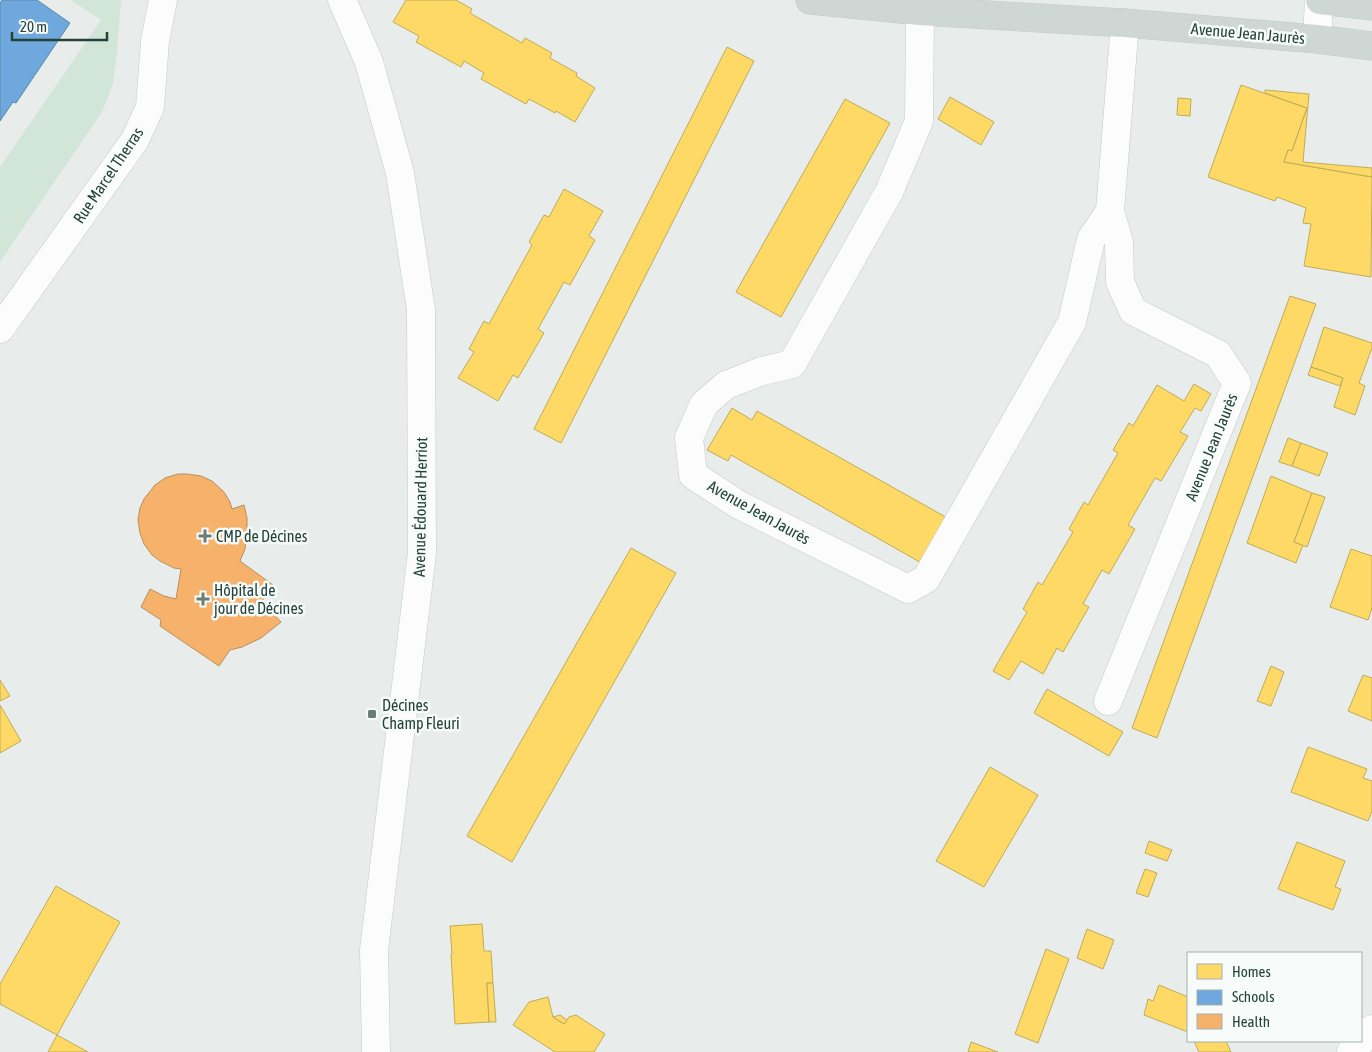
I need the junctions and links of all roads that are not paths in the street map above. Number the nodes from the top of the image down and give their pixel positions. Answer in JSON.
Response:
{"nodes":[{"id":1,"x":163,"y":0,"type":"edge"},
{"id":2,"x":342,"y":0,"type":"edge"},
{"id":3,"x":810,"y":0,"type":"edge"},
{"id":4,"x":1320,"y":0,"type":"edge"},
{"id":5,"x":1372,"y":6,"type":"edge"},
{"id":6,"x":920,"y":10,"type":"junction"},
{"id":7,"x":1125,"y":23,"type":"junction"},
{"id":8,"x":1317,"y":39,"type":"junction"},
{"id":9,"x":1372,"y":46,"type":"edge"},
{"id":10,"x":1110,"y":210,"type":"junction"},
{"id":11,"x":0,"y":329,"type":"edge"},
{"id":12,"x":1108,"y":701,"type":"dead end"},
{"id":13,"x":1372,"y":1030,"type":"edge"},
{"id":14,"x":1362,"y":1040,"type":"edge"},
{"id":15,"x":1361,"y":1042,"type":"edge"},
{"id":16,"x":376,"y":1052,"type":"edge"},
{"id":17,"x":1351,"y":1052,"type":"edge"}],
"edges":[{"from":1,"to":11,"type":"street","name":"Rue Marcel Therras"},
{"from":2,"to":16,"type":"street","name":"Avenue Édouard Herriot"},
{"from":3,"to":6,"type":"main road","name":"Avenue Jean Jaurès"},
{"from":4,"to":5,"type":"main road"},
{"from":4,"to":8,"type":"street"},
{"from":6,"to":7,"type":"main road","name":"Avenue Jean Jaurès"},
{"from":6,"to":10,"type":"street","name":"Avenue Jean Jaurès"},
{"from":7,"to":8,"type":"main road","name":"Avenue Jean Jaurès"},
{"from":7,"to":10,"type":"street","name":"Avenue Jean Jaurès"},
{"from":8,"to":9,"type":"main road","name":"Avenue Jean Jaurès"},
{"from":10,"to":12,"type":"street","name":"Avenue Jean Jaurès"},
{"from":13,"to":14,"type":"street"},
{"from":15,"to":17,"type":"street"}]}
